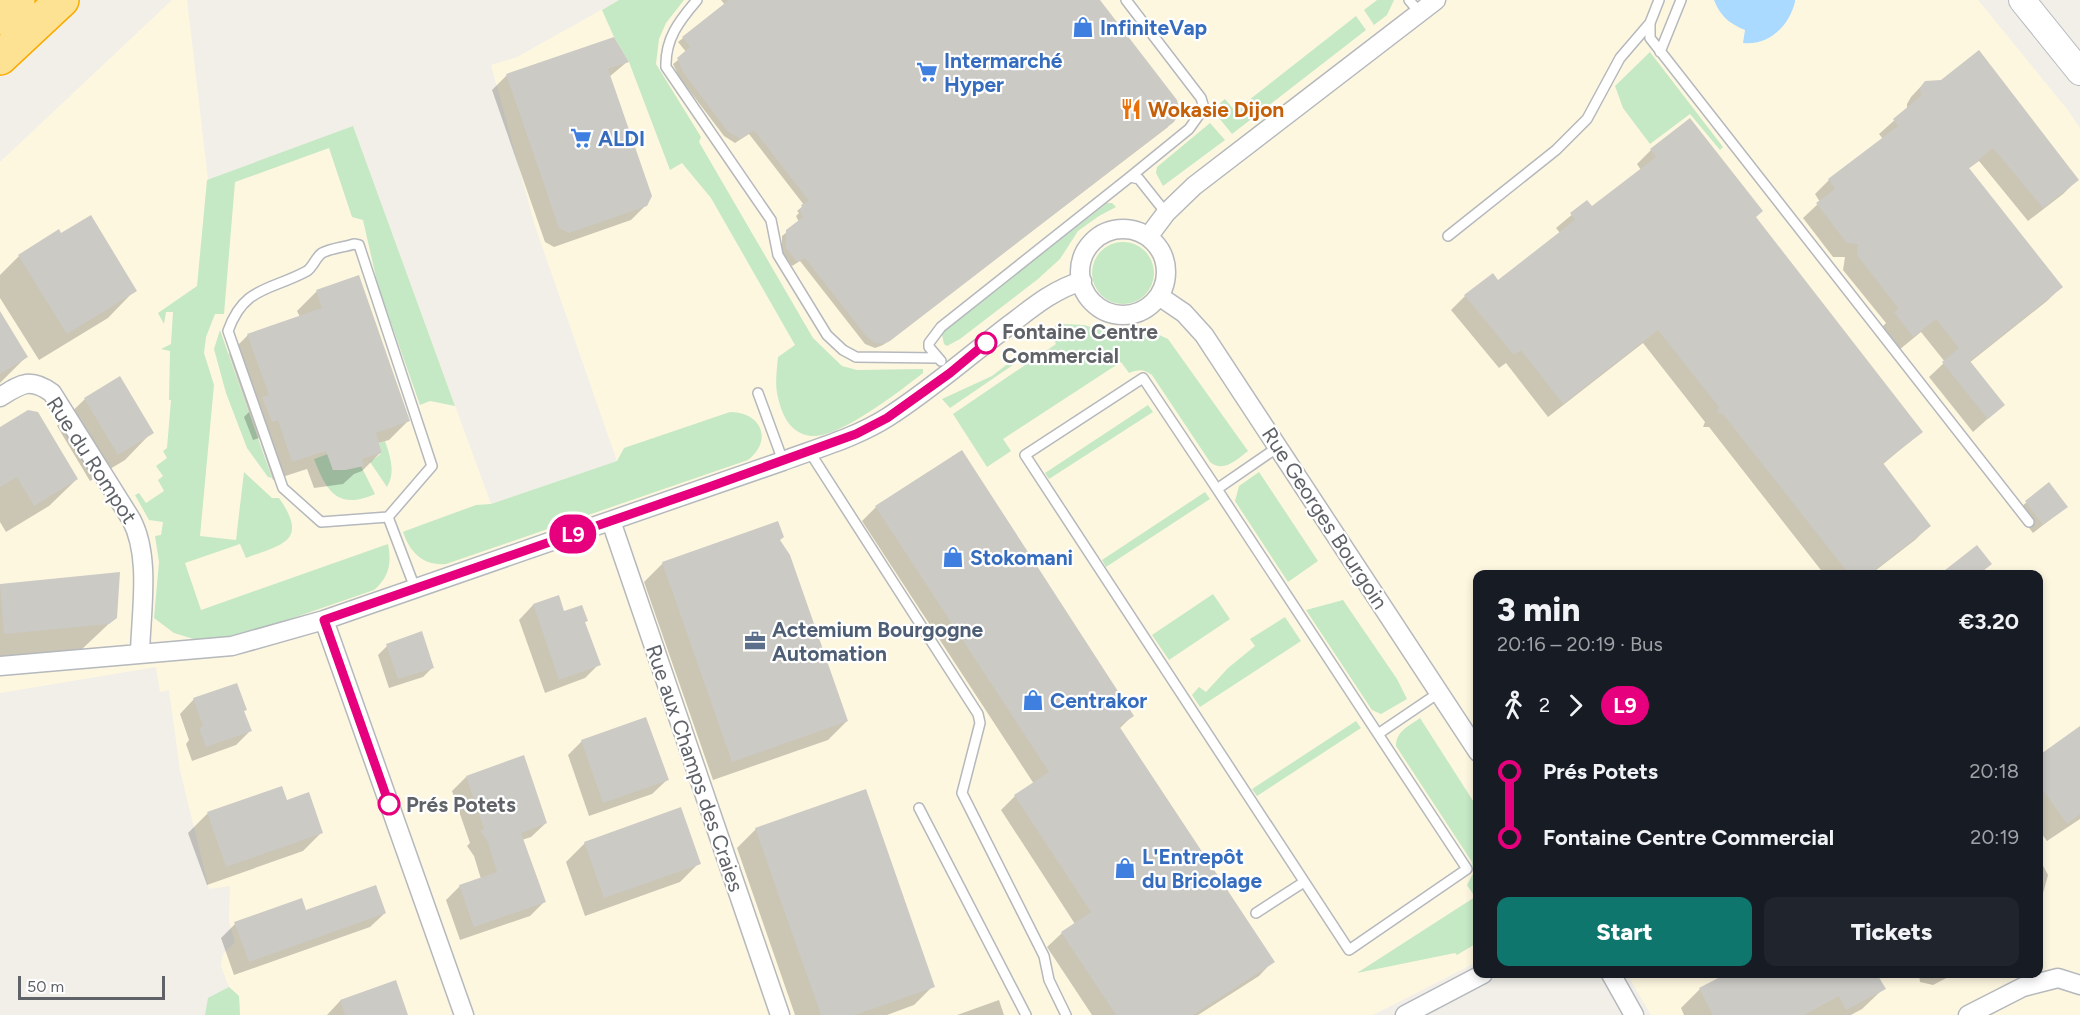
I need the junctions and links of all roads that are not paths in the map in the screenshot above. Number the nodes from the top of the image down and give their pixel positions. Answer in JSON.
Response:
{"nodes":[{"id":1,"x":18,"y":0,"type":"edge"},
{"id":2,"x":62,"y":0,"type":"edge"},
{"id":3,"x":697,"y":0,"type":"edge"},
{"id":4,"x":1126,"y":0,"type":"edge"},
{"id":5,"x":1436,"y":0,"type":"edge"},
{"id":6,"x":1659,"y":0,"type":"edge"},
{"id":7,"x":1680,"y":0,"type":"edge"},
{"id":8,"x":2022,"y":0,"type":"edge"},
{"id":9,"x":2044,"y":0,"type":"edge"},
{"id":10,"x":1414,"y":7,"type":"edge"},
{"id":11,"x":0,"y":18,"type":"edge"},
{"id":12,"x":1650,"y":23,"type":"junction"},
{"id":13,"x":1660,"y":52,"type":"junction"},
{"id":14,"x":2080,"y":52,"type":"edge"},
{"id":15,"x":0,"y":58,"type":"edge"},
{"id":16,"x":2080,"y":72,"type":"edge"},
{"id":17,"x":1130,"y":177,"type":"junction"},
{"id":18,"x":1166,"y":213,"type":"junction"},
{"id":19,"x":1448,"y":236,"type":"dead end"},
{"id":20,"x":1148,"y":237,"type":"junction"},
{"id":21,"x":1082,"y":281,"type":"junction"},
{"id":22,"x":1159,"y":296,"type":"junction"},
{"id":23,"x":944,"y":365,"type":"junction"},
{"id":24,"x":758,"y":393,"type":"dead end"},
{"id":25,"x":0,"y":397,"type":"edge"},
{"id":26,"x":1278,"y":447,"type":"junction"},
{"id":27,"x":809,"y":451,"type":"junction"},
{"id":28,"x":783,"y":461,"type":"junction"},
{"id":29,"x":1217,"y":489,"type":"junction"},
{"id":30,"x":388,"y":517,"type":"junction"},
{"id":31,"x":611,"y":521,"type":"junction"},
{"id":32,"x":2029,"y":522,"type":"dead end"},
{"id":33,"x":415,"y":588,"type":"junction"},
{"id":34,"x":324,"y":620,"type":"junction"},
{"id":35,"x":140,"y":653,"type":"junction"},
{"id":36,"x":0,"y":666,"type":"edge"},
{"id":37,"x":1440,"y":692,"type":"junction"},
{"id":38,"x":1378,"y":734,"type":"junction"},
{"id":39,"x":1473,"y":744,"type":"edge"},
{"id":40,"x":919,"y":808,"type":"dead end"},
{"id":41,"x":1304,"y":882,"type":"junction"},
{"id":42,"x":1256,"y":913,"type":"dead end"},
{"id":43,"x":1475,"y":978,"type":"edge"},
{"id":44,"x":1613,"y":978,"type":"edge"},
{"id":45,"x":2080,"y":986,"type":"edge"},
{"id":46,"x":464,"y":1015,"type":"edge"},
{"id":47,"x":780,"y":1015,"type":"edge"},
{"id":48,"x":1026,"y":1015,"type":"edge"},
{"id":49,"x":1066,"y":1015,"type":"edge"},
{"id":50,"x":1405,"y":1015,"type":"edge"},
{"id":51,"x":1634,"y":1015,"type":"edge"},
{"id":52,"x":1968,"y":1015,"type":"edge"}],
"edges":[{"from":1,"to":11,"type":"highway"},
{"from":2,"to":15,"type":"highway"},
{"from":3,"to":23,"type":"lane"},
{"from":4,"to":17,"type":"lane"},
{"from":5,"to":10,"type":"street"},
{"from":6,"to":12,"type":"lane"},
{"from":7,"to":13,"type":"lane"},
{"from":8,"to":16,"type":"main road"},
{"from":9,"to":14,"type":"main road"},
{"from":10,"to":18,"type":"street"},
{"from":12,"to":13,"type":"lane"},
{"from":12,"to":19,"type":"lane"},
{"from":13,"to":32,"type":"lane"},
{"from":17,"to":18,"type":"lane"},
{"from":17,"to":23,"type":"lane"},
{"from":18,"to":20,"type":"street"},
{"from":20,"to":21,"type":"street"},
{"from":20,"to":22,"type":"street"},
{"from":21,"to":22,"type":"street"},
{"from":21,"to":23,"type":"street"},
{"from":22,"to":26,"type":"street","name":"Rue Georges Bourgoin"},
{"from":23,"to":27,"type":"street"},
{"from":24,"to":28,"type":"lane"},
{"from":25,"to":35,"type":"street","name":"Rue du Rompot"},
{"from":26,"to":29,"type":"lane"},
{"from":26,"to":37,"type":"street","name":"Rue Georges Bourgoin"},
{"from":27,"to":28,"type":"street"},
{"from":27,"to":49,"type":"lane"},
{"from":28,"to":31,"type":"street"},
{"from":29,"to":38,"type":"lane"},
{"from":29,"to":41,"type":"lane"},
{"from":30,"to":30,"type":"lane"},
{"from":30,"to":33,"type":"lane"},
{"from":31,"to":33,"type":"street"},
{"from":31,"to":47,"type":"street","name":"Rue aux Champs des Craies"},
{"from":33,"to":34,"type":"street"},
{"from":34,"to":35,"type":"street"},
{"from":34,"to":46,"type":"street"},
{"from":35,"to":36,"type":"street"},
{"from":37,"to":38,"type":"lane"},
{"from":37,"to":39,"type":"street","name":"Rue Georges Bourgoin"},
{"from":38,"to":41,"type":"lane"},
{"from":40,"to":48,"type":"lane"},
{"from":41,"to":42,"type":"lane"},
{"from":43,"to":50,"type":"street"},
{"from":44,"to":51,"type":"street"},
{"from":45,"to":52,"type":"street"}]}
